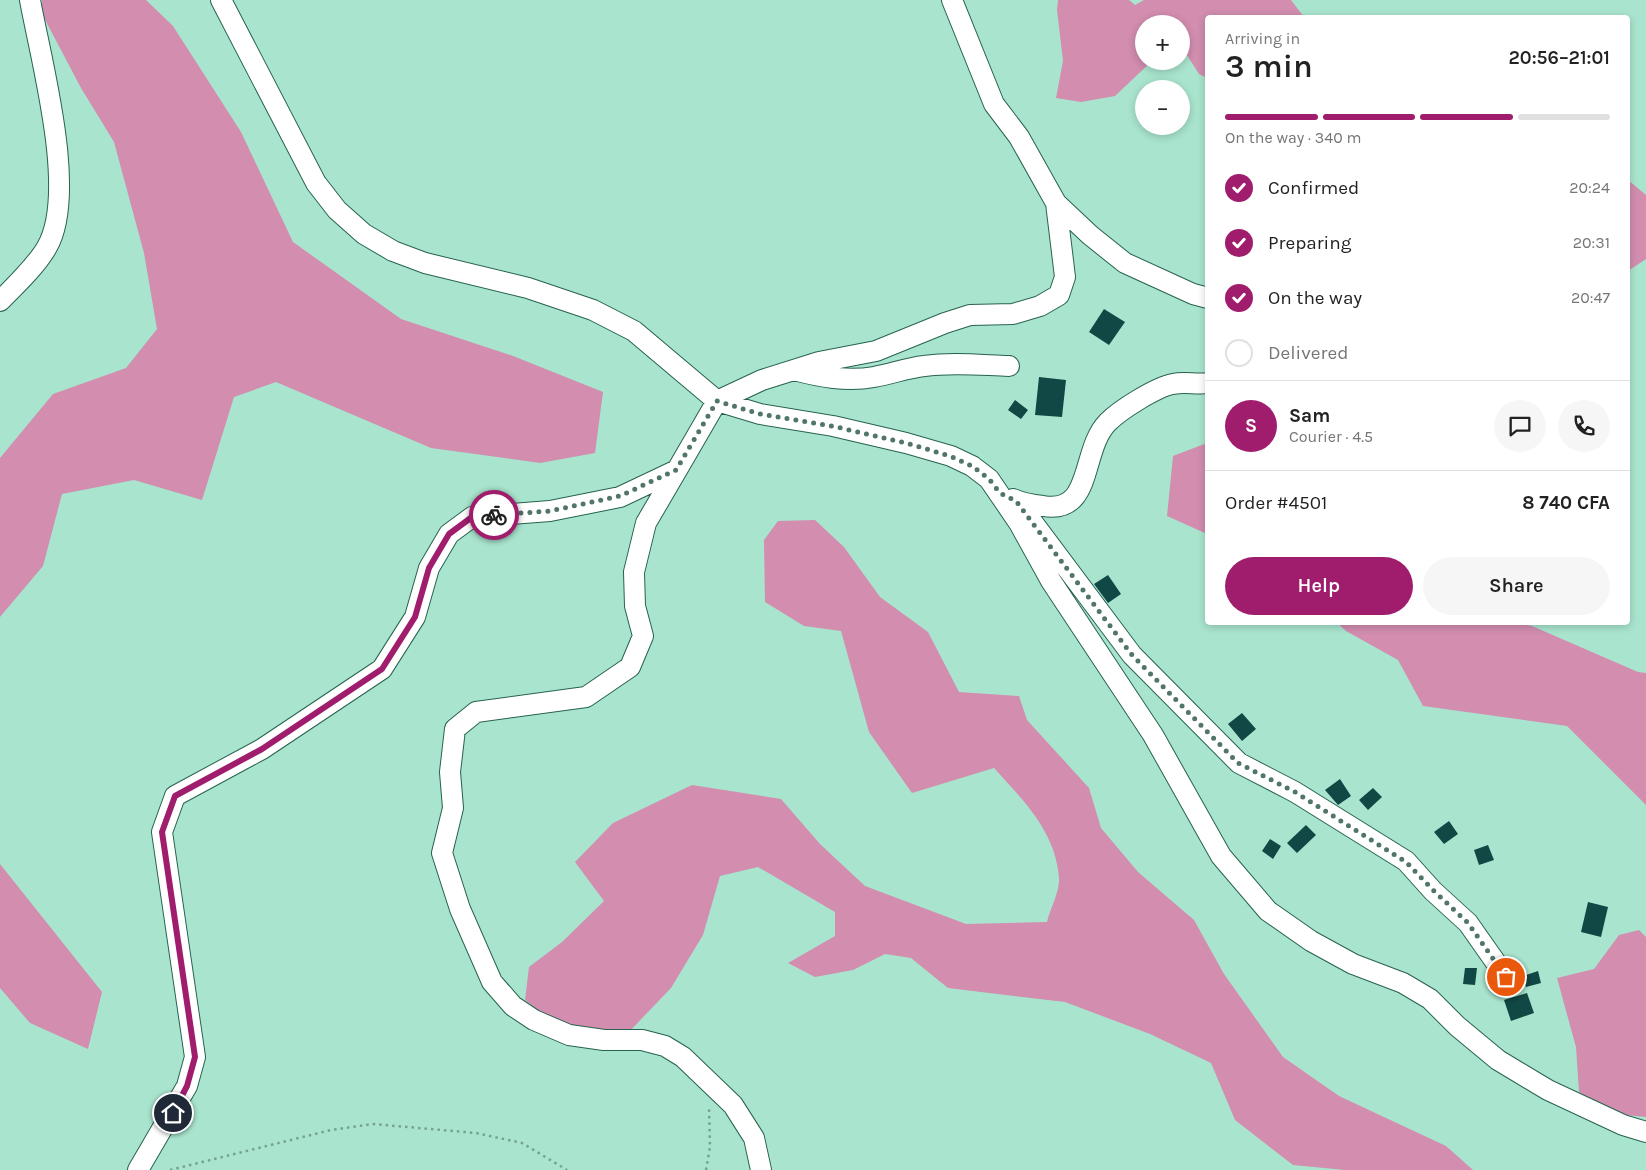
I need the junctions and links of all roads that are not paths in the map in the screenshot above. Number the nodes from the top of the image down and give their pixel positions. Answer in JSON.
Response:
{"nodes":[{"id":1,"x":30,"y":0,"type":"edge"},
{"id":2,"x":221,"y":0,"type":"edge"},
{"id":3,"x":952,"y":0,"type":"edge"},
{"id":4,"x":1056,"y":203,"type":"junction"},
{"id":5,"x":1205,"y":297,"type":"edge"},
{"id":6,"x":0,"y":301,"type":"edge"},
{"id":7,"x":1009,"y":366,"type":"dead end"},
{"id":8,"x":794,"y":370,"type":"junction"},
{"id":9,"x":1205,"y":383,"type":"edge"},
{"id":10,"x":717,"y":401,"type":"junction"},
{"id":11,"x":676,"y":470,"type":"junction"},
{"id":12,"x":1008,"y":497,"type":"junction"},
{"id":13,"x":1506,"y":977,"type":"dead end"},
{"id":14,"x":1646,"y":1132,"type":"edge"},
{"id":15,"x":138,"y":1170,"type":"edge"},
{"id":16,"x":761,"y":1170,"type":"edge"}],
"edges":[{"from":1,"to":6,"type":"street"},
{"from":2,"to":10,"type":"street"},
{"from":3,"to":4,"type":"street"},
{"from":4,"to":5,"type":"street"},
{"from":4,"to":8,"type":"street"},
{"from":7,"to":8,"type":"street"},
{"from":8,"to":10,"type":"street"},
{"from":9,"to":12,"type":"street"},
{"from":10,"to":11,"type":"street"},
{"from":10,"to":12,"type":"street"},
{"from":11,"to":15,"type":"street"},
{"from":11,"to":16,"type":"street"},
{"from":12,"to":13,"type":"street"},
{"from":12,"to":14,"type":"street"}]}
